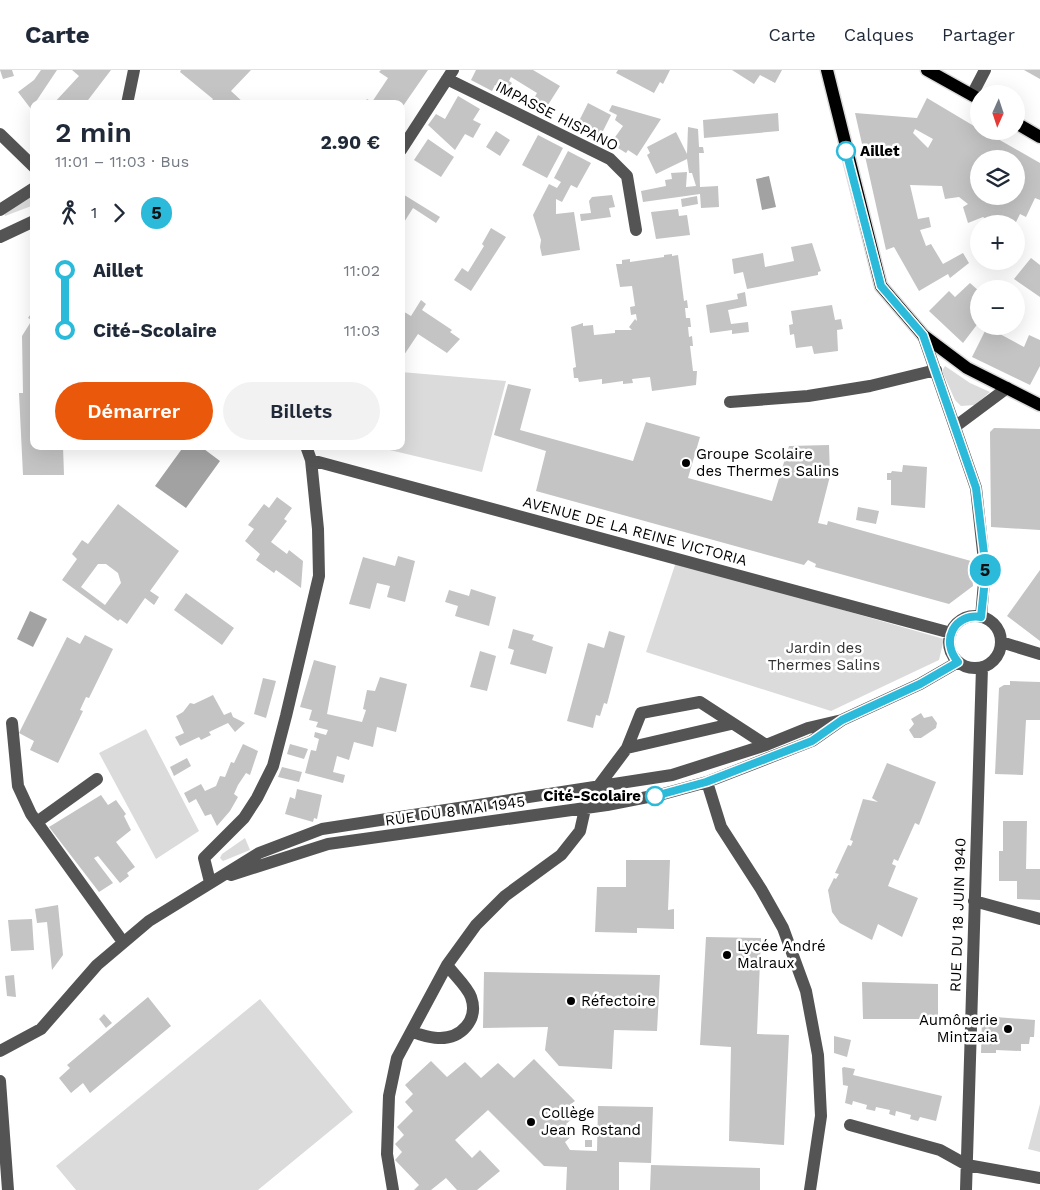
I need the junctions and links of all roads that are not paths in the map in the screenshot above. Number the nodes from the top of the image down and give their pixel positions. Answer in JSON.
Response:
{"nodes":[{"id":1,"x":134,"y":70,"type":"edge"},
{"id":2,"x":827,"y":70,"type":"edge"},
{"id":3,"x":927,"y":70,"type":"edge"},
{"id":4,"x":984,"y":70,"type":"edge"},
{"id":5,"x":450,"y":74,"type":"edge"},
{"id":6,"x":980,"y":85,"type":"edge"},
{"id":7,"x":970,"y":94,"type":"edge"},
{"id":8,"x":128,"y":100,"type":"edge"},
{"id":9,"x":1025,"y":128,"type":"edge"},
{"id":10,"x":1040,"y":137,"type":"edge"},
{"id":11,"x":2,"y":138,"type":"edge"},
{"id":12,"x":405,"y":144,"type":"edge"},
{"id":13,"x":30,"y":163,"type":"edge"},
{"id":14,"x":30,"y":191,"type":"edge"},
{"id":15,"x":0,"y":210,"type":"edge"},
{"id":16,"x":30,"y":223,"type":"edge"},
{"id":17,"x":636,"y":230,"type":"dead end"},
{"id":18,"x":0,"y":237,"type":"edge"},
{"id":19,"x":923,"y":335,"type":"junction"},
{"id":20,"x":936,"y":370,"type":"junction"},
{"id":21,"x":1007,"y":388,"type":"junction"},
{"id":22,"x":730,"y":402,"type":"dead end"},
{"id":23,"x":1040,"y":405,"type":"edge"},
{"id":24,"x":956,"y":426,"type":"junction"},
{"id":25,"x":307,"y":450,"type":"edge"},
{"id":26,"x":311,"y":460,"type":"junction"},
{"id":27,"x":981,"y":617,"type":"junction"},
{"id":28,"x":951,"y":633,"type":"junction"},
{"id":29,"x":1001,"y":642,"type":"junction"},
{"id":30,"x":1040,"y":654,"type":"edge"},
{"id":31,"x":958,"y":662,"type":"junction"},
{"id":32,"x":982,"y":667,"type":"junction"},
{"id":33,"x":842,"y":720,"type":"junction"},
{"id":34,"x":12,"y":723,"type":"dead end"},
{"id":35,"x":731,"y":724,"type":"junction"},
{"id":36,"x":766,"y":745,"type":"junction"},
{"id":37,"x":627,"y":748,"type":"junction"},
{"id":38,"x":98,"y":778,"type":"dead end"},
{"id":39,"x":706,"y":782,"type":"junction"},
{"id":40,"x":597,"y":788,"type":"junction"},
{"id":41,"x":585,"y":809,"type":"junction"},
{"id":42,"x":37,"y":822,"type":"junction"},
{"id":43,"x":210,"y":882,"type":"junction"},
{"id":44,"x":974,"y":901,"type":"junction"},
{"id":45,"x":1040,"y":919,"type":"edge"},
{"id":46,"x":123,"y":942,"type":"junction"},
{"id":47,"x":447,"y":966,"type":"junction"},
{"id":48,"x":412,"y":1032,"type":"junction"},
{"id":49,"x":0,"y":1051,"type":"edge"},
{"id":50,"x":0,"y":1081,"type":"edge"},
{"id":51,"x":850,"y":1125,"type":"dead end"},
{"id":52,"x":3,"y":1137,"type":"edge"},
{"id":53,"x":968,"y":1164,"type":"junction"},
{"id":54,"x":1040,"y":1178,"type":"edge"},
{"id":55,"x":8,"y":1190,"type":"edge"},
{"id":56,"x":393,"y":1190,"type":"edge"},
{"id":57,"x":810,"y":1190,"type":"edge"},
{"id":58,"x":966,"y":1190,"type":"edge"}],
"edges":[{"from":1,"to":8,"type":"street"},
{"from":2,"to":19,"type":"main road"},
{"from":3,"to":7,"type":"main road"},
{"from":4,"to":6,"type":"street"},
{"from":5,"to":12,"type":"street"},
{"from":5,"to":17,"type":"street","name":"IMPASSE HISPANO"},
{"from":9,"to":10,"type":"main road"},
{"from":11,"to":13,"type":"street"},
{"from":14,"to":15,"type":"street"},
{"from":16,"to":18,"type":"street"},
{"from":19,"to":20,"type":"street"},
{"from":19,"to":21,"type":"main road"},
{"from":20,"to":22,"type":"street"},
{"from":20,"to":24,"type":"street"},
{"from":21,"to":23,"type":"main road"},
{"from":21,"to":24,"type":"street"},
{"from":24,"to":27,"type":"street"},
{"from":25,"to":26,"type":"street"},
{"from":26,"to":28,"type":"street","name":"AVENUE DE LA REINE VICTORIA"},
{"from":26,"to":43,"type":"street"},
{"from":27,"to":28,"type":"street"},
{"from":27,"to":29,"type":"street"},
{"from":28,"to":31,"type":"street"},
{"from":29,"to":30,"type":"street"},
{"from":29,"to":32,"type":"street"},
{"from":31,"to":32,"type":"street"},
{"from":31,"to":33,"type":"street","name":"RUE DU 8 MAI 1945"},
{"from":32,"to":44,"type":"street","name":"RUE DU 18 JUIN 1940"},
{"from":33,"to":36,"type":"street","name":"RUE DU 8 MAI 1945"},
{"from":33,"to":39,"type":"street","name":"RUE DU 8 MAI 1945"},
{"from":34,"to":42,"type":"street"},
{"from":35,"to":36,"type":"street"},
{"from":35,"to":37,"type":"street"},
{"from":35,"to":37,"type":"street"},
{"from":36,"to":40,"type":"street","name":"RUE DU 8 MAI 1945"},
{"from":37,"to":40,"type":"street"},
{"from":38,"to":42,"type":"street"},
{"from":39,"to":41,"type":"street","name":"RUE DU 8 MAI 1945"},
{"from":39,"to":57,"type":"street"},
{"from":40,"to":43,"type":"street","name":"RUE DU 8 MAI 1945"},
{"from":41,"to":43,"type":"street","name":"RUE DU 8 MAI 1945"},
{"from":41,"to":47,"type":"street"},
{"from":42,"to":46,"type":"street"},
{"from":43,"to":46,"type":"street","name":"RUE DU 8 MAI 1945"},
{"from":44,"to":45,"type":"street"},
{"from":44,"to":53,"type":"street","name":"RUE DU 18 JUIN 1940"},
{"from":46,"to":49,"type":"street","name":"RUE DU 8 MAI 1945"},
{"from":47,"to":48,"type":"street"},
{"from":47,"to":48,"type":"street"},
{"from":48,"to":56,"type":"street"},
{"from":50,"to":52,"type":"street"},
{"from":51,"to":53,"type":"street"},
{"from":52,"to":55,"type":"street"},
{"from":53,"to":54,"type":"street"},
{"from":53,"to":58,"type":"street","name":"RUE DU 18 JUIN 1940"}]}
